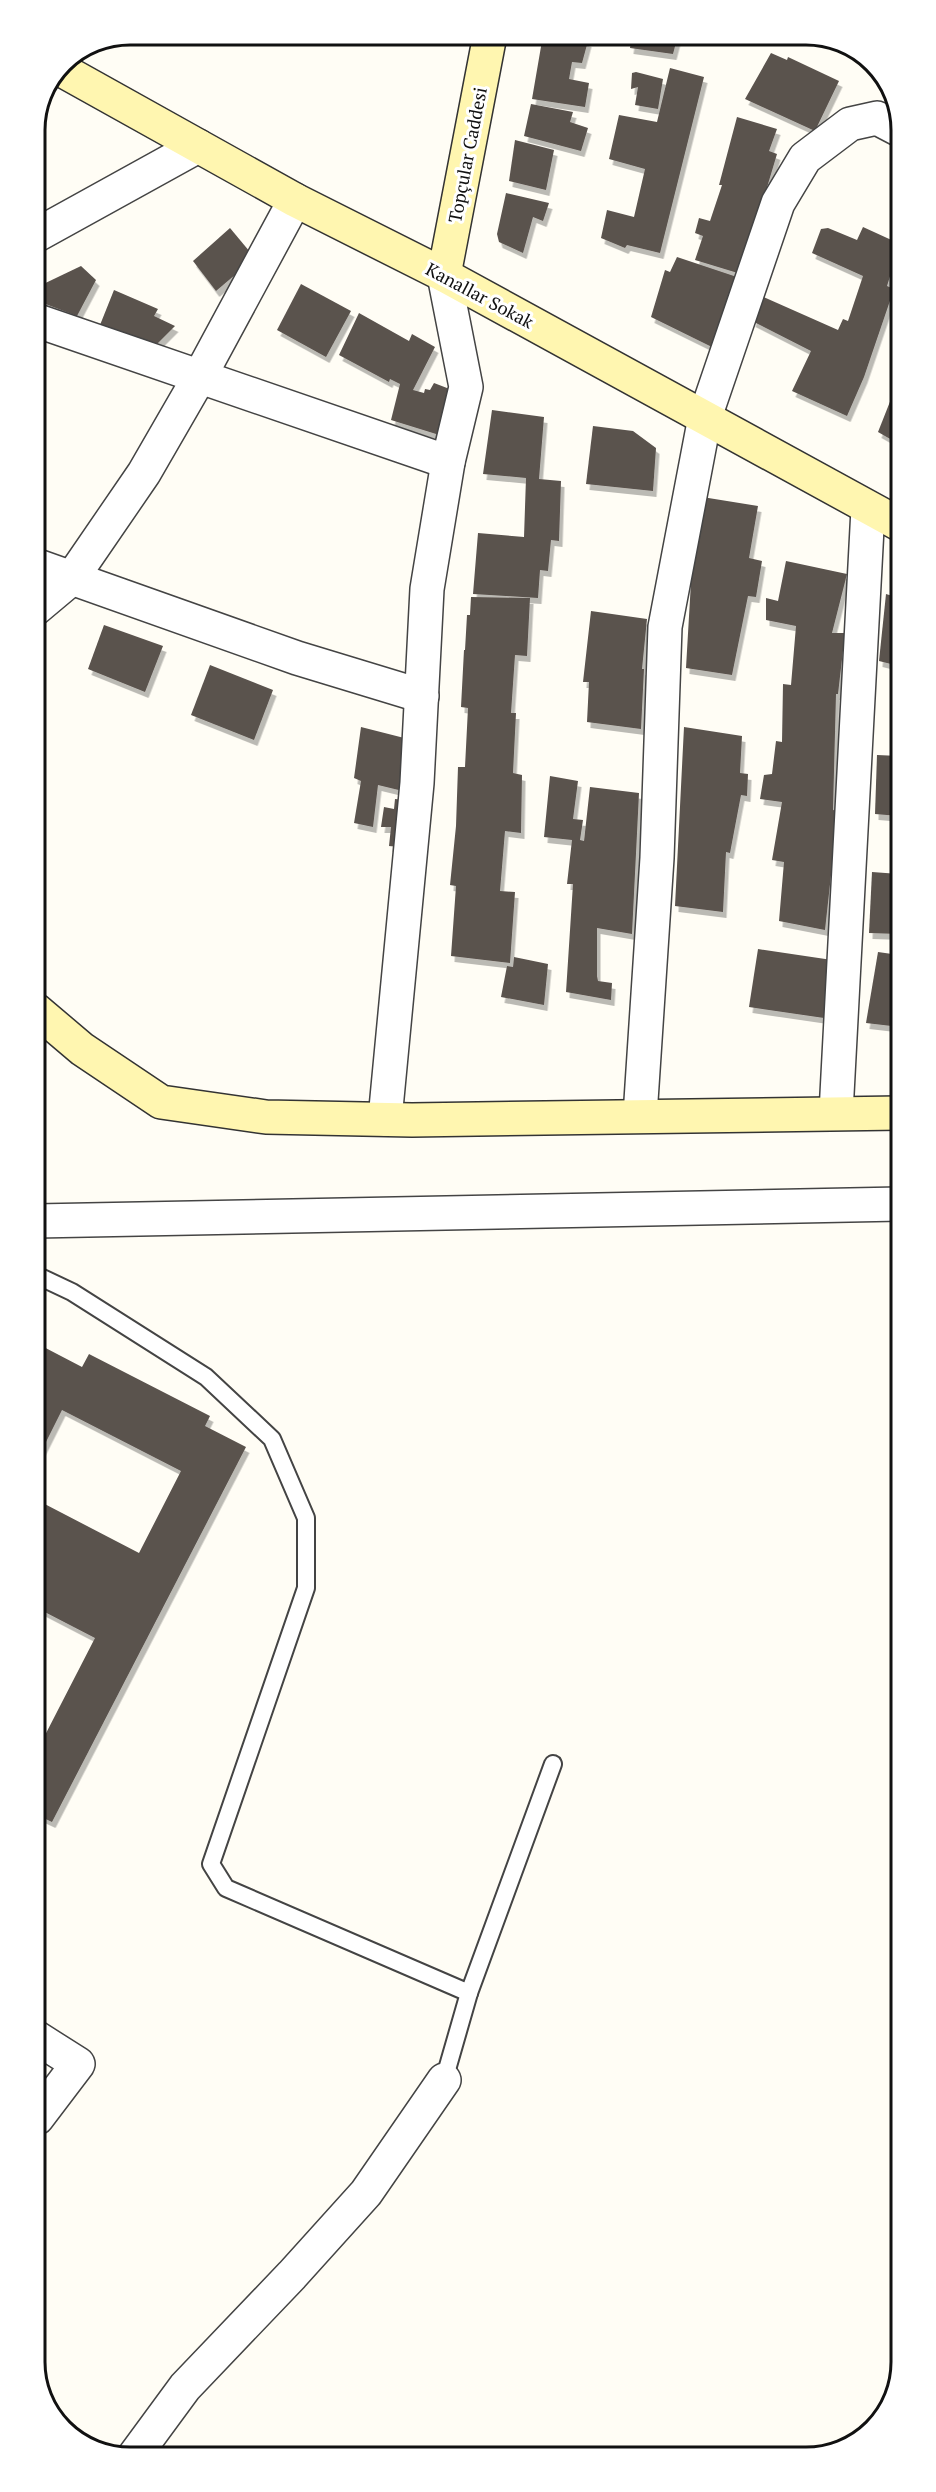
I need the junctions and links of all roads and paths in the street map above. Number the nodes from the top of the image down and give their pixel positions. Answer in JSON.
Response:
{"nodes":[{"id":1,"x":488,"y":45,"type":"edge"},
{"id":2,"x":67,"y":73,"type":"edge"},
{"id":3,"x":891,"y":125,"type":"edge"},
{"id":4,"x":198,"y":146,"type":"junction"},
{"id":5,"x":295,"y":200,"type":"junction"},
{"id":6,"x":45,"y":230,"type":"edge"},
{"id":7,"x":444,"y":275,"type":"junction"},
{"id":8,"x":45,"y":323,"type":"edge"},
{"id":9,"x":200,"y":376,"type":"junction"},
{"id":10,"x":705,"y":417,"type":"junction"},
{"id":11,"x":448,"y":462,"type":"junction"},
{"id":12,"x":868,"y":509,"type":"junction"},
{"id":13,"x":891,"y":520,"type":"edge"},
{"id":14,"x":45,"y":569,"type":"edge"},
{"id":15,"x":72,"y":578,"type":"junction"},
{"id":16,"x":45,"y":601,"type":"edge"},
{"id":17,"x":422,"y":696,"type":"junction"},
{"id":18,"x":45,"y":1018,"type":"edge"},
{"id":19,"x":836,"y":1113,"type":"junction"},
{"id":20,"x":891,"y":1113,"type":"edge"},
{"id":21,"x":640,"y":1116,"type":"junction"},
{"id":22,"x":385,"y":1119,"type":"junction"},
{"id":23,"x":891,"y":1204,"type":"edge"},
{"id":24,"x":45,"y":1221,"type":"edge"},
{"id":25,"x":45,"y":1279,"type":"edge"},
{"id":26,"x":553,"y":1764,"type":"dead end"},
{"id":27,"x":469,"y":1993,"type":"junction"},
{"id":28,"x":45,"y":2043,"type":"edge"},
{"id":29,"x":444,"y":2079,"type":"joint"},
{"id":30,"x":45,"y":2109,"type":"edge"},
{"id":31,"x":141,"y":2447,"type":"edge"}],
"edges":[{"from":1,"to":7,"type":"street","name":"Topçular Caddesi"},
{"from":2,"to":4,"type":"street","name":"Kanallar Sokak"},
{"from":3,"to":10,"type":"street"},
{"from":4,"to":5,"type":"street","name":"Kanallar Sokak"},
{"from":4,"to":6,"type":"street"},
{"from":5,"to":7,"type":"street","name":"Kanallar Sokak"},
{"from":5,"to":9,"type":"street"},
{"from":7,"to":10,"type":"street","name":"Kanallar Sokak"},
{"from":7,"to":11,"type":"street"},
{"from":8,"to":9,"type":"street"},
{"from":9,"to":11,"type":"street"},
{"from":9,"to":15,"type":"street"},
{"from":10,"to":12,"type":"street","name":"Kanallar Sokak"},
{"from":10,"to":21,"type":"street"},
{"from":11,"to":17,"type":"street"},
{"from":12,"to":13,"type":"street","name":"Kanallar Sokak"},
{"from":12,"to":19,"type":"street"},
{"from":14,"to":15,"type":"street"},
{"from":15,"to":16,"type":"street"},
{"from":15,"to":17,"type":"street"},
{"from":17,"to":22,"type":"street"},
{"from":18,"to":22,"type":"street"},
{"from":19,"to":20,"type":"street"},
{"from":19,"to":21,"type":"street"},
{"from":21,"to":22,"type":"street"},
{"from":23,"to":24,"type":"street"},
{"from":25,"to":27,"type":"lane"},
{"from":26,"to":27,"type":"lane"},
{"from":27,"to":29,"type":"lane"},
{"from":28,"to":30,"type":"street"},
{"from":29,"to":31,"type":"street"}]}
